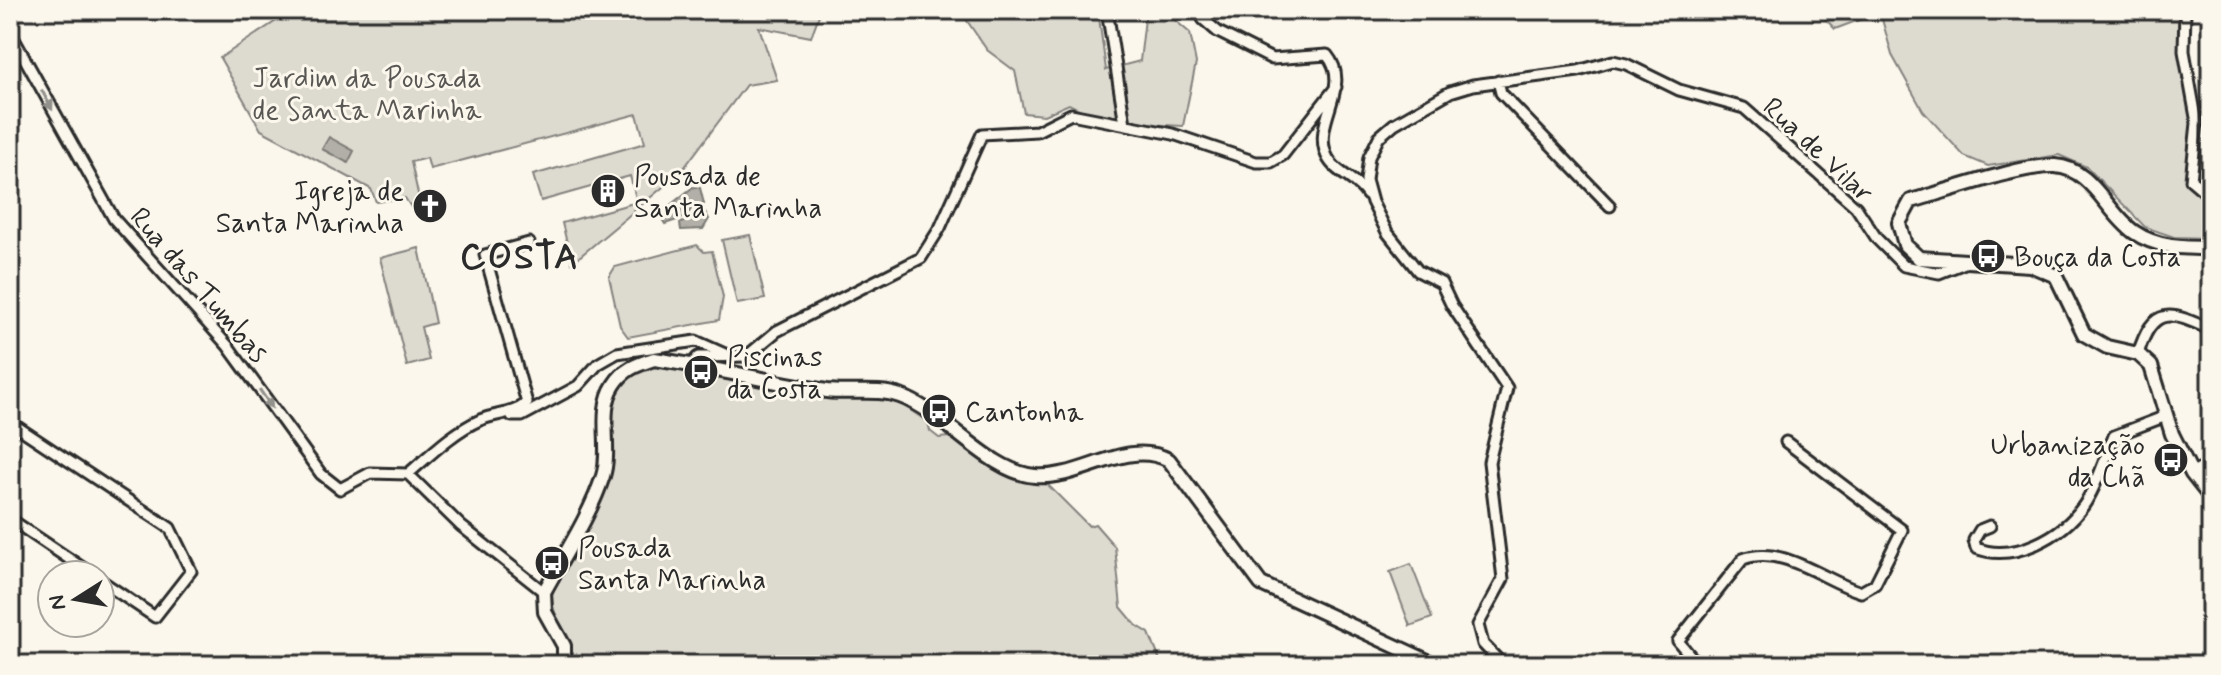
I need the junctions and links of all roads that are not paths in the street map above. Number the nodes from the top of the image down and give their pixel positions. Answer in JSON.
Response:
{"nodes":[{"id":1,"x":1107,"y":10,"type":"edge"},
{"id":2,"x":1202,"y":10,"type":"edge"},
{"id":3,"x":2185,"y":10,"type":"edge"},
{"id":4,"x":10,"y":32,"type":"edge"},
{"id":5,"x":1498,"y":81,"type":"junction"},
{"id":6,"x":1336,"y":87,"type":"junction"},
{"id":7,"x":1125,"y":124,"type":"junction"},
{"id":8,"x":2211,"y":197,"type":"edge"},
{"id":9,"x":1372,"y":202,"type":"junction"},
{"id":10,"x":1610,"y":206,"type":"dead end"},
{"id":11,"x":529,"y":243,"type":"dead end"},
{"id":12,"x":2211,"y":248,"type":"edge"},
{"id":13,"x":1967,"y":262,"type":"junction"},
{"id":14,"x":2211,"y":330,"type":"edge"},
{"id":15,"x":726,"y":354,"type":"junction"},
{"id":16,"x":2138,"y":354,"type":"junction"},
{"id":17,"x":692,"y":364,"type":"junction"},
{"id":18,"x":496,"y":416,"type":"junction"},
{"id":19,"x":2166,"y":416,"type":"junction"},
{"id":20,"x":10,"y":422,"type":"edge"},
{"id":21,"x":1786,"y":442,"type":"dead end"},
{"id":22,"x":2211,"y":462,"type":"edge"},
{"id":23,"x":408,"y":474,"type":"junction"},
{"id":24,"x":2192,"y":474,"type":"junction"},
{"id":25,"x":2211,"y":498,"type":"edge"},
{"id":26,"x":10,"y":519,"type":"edge"},
{"id":27,"x":1990,"y":526,"type":"dead end"},
{"id":28,"x":69,"y":559,"type":"edge"},
{"id":29,"x":116,"y":591,"type":"edge"},
{"id":30,"x":544,"y":592,"type":"junction"},
{"id":31,"x":2211,"y":655,"type":"edge"},
{"id":32,"x":10,"y":658,"type":"edge"},
{"id":33,"x":14,"y":665,"type":"edge"},
{"id":34,"x":564,"y":665,"type":"edge"},
{"id":35,"x":1436,"y":665,"type":"edge"},
{"id":36,"x":1503,"y":665,"type":"edge"},
{"id":37,"x":1698,"y":665,"type":"edge"},
{"id":38,"x":2206,"y":665,"type":"edge"}],
"edges":[{"from":1,"to":7,"type":"street"},
{"from":2,"to":6,"type":"street"},
{"from":3,"to":8,"type":"street"},
{"from":4,"to":23,"type":"street","name":"Rua das Tumbas","one_way":true},
{"from":5,"to":9,"type":"street","name":"Rua de Vilar"},
{"from":5,"to":10,"type":"street"},
{"from":5,"to":13,"type":"street","name":"Rua de Vilar"},
{"from":6,"to":7,"type":"street"},
{"from":6,"to":9,"type":"street"},
{"from":7,"to":15,"type":"street"},
{"from":9,"to":36,"type":"street","name":"Rua de Vilar"},
{"from":11,"to":18,"type":"street"},
{"from":12,"to":13,"type":"street"},
{"from":13,"to":16,"type":"street"},
{"from":14,"to":16,"type":"street"},
{"from":15,"to":17,"type":"street"},
{"from":15,"to":18,"type":"street"},
{"from":16,"to":19,"type":"street"},
{"from":17,"to":30,"type":"street"},
{"from":17,"to":35,"type":"street"},
{"from":18,"to":23,"type":"street"},
{"from":19,"to":24,"type":"street"},
{"from":19,"to":27,"type":"street"},
{"from":20,"to":29,"type":"street"},
{"from":21,"to":37,"type":"street"},
{"from":22,"to":24,"type":"street"},
{"from":23,"to":30,"type":"street"},
{"from":24,"to":25,"type":"street"},
{"from":26,"to":28,"type":"street"},
{"from":30,"to":34,"type":"street"},
{"from":31,"to":38,"type":"street"},
{"from":32,"to":33,"type":"street"}]}
